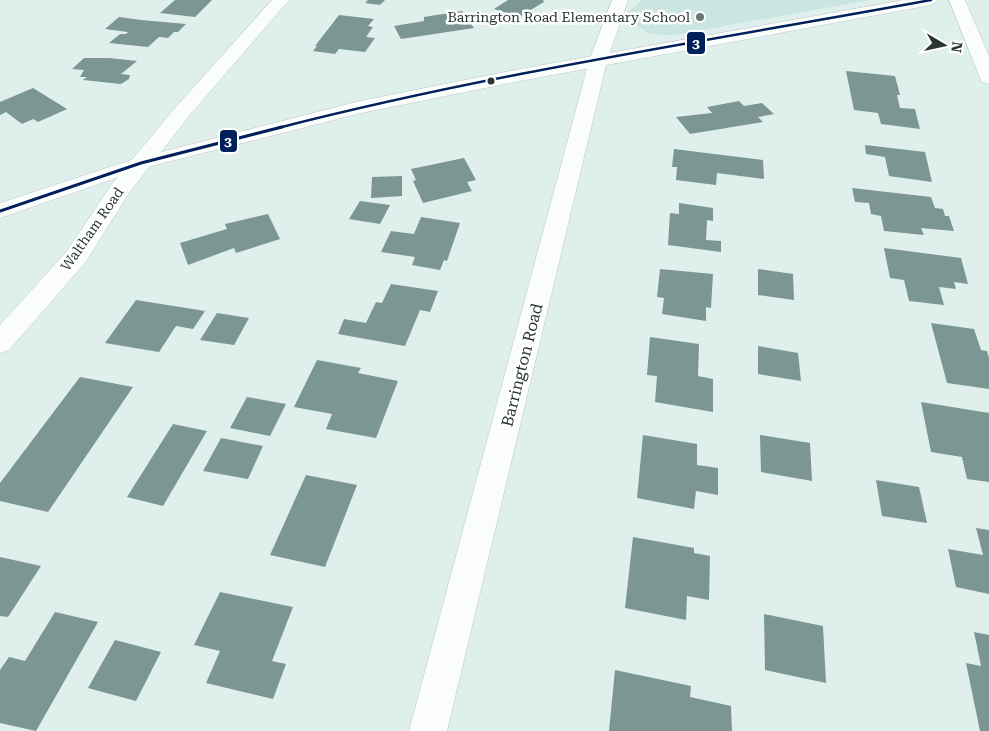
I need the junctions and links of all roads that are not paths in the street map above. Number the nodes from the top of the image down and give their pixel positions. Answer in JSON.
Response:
{"nodes":[{"id":1,"x":281,"y":0,"type":"edge"},
{"id":2,"x":620,"y":0,"type":"edge"},
{"id":3,"x":931,"y":0,"type":"edge"},
{"id":4,"x":956,"y":0,"type":"edge"},
{"id":5,"x":598,"y":62,"type":"junction"},
{"id":6,"x":989,"y":78,"type":"edge"},
{"id":7,"x":141,"y":163,"type":"junction"},
{"id":8,"x":0,"y":211,"type":"edge"},
{"id":9,"x":0,"y":343,"type":"edge"},
{"id":10,"x":428,"y":731,"type":"edge"}],
"edges":[{"from":1,"to":7,"type":"street","name":"Waltham Road"},
{"from":2,"to":5,"type":"street","name":"Barrington Road"},
{"from":3,"to":5,"type":"street"},
{"from":4,"to":6,"type":"street"},
{"from":5,"to":7,"type":"street"},
{"from":5,"to":10,"type":"street","name":"Barrington Road"},
{"from":7,"to":8,"type":"street"},
{"from":7,"to":9,"type":"street","name":"Waltham Road"}]}
